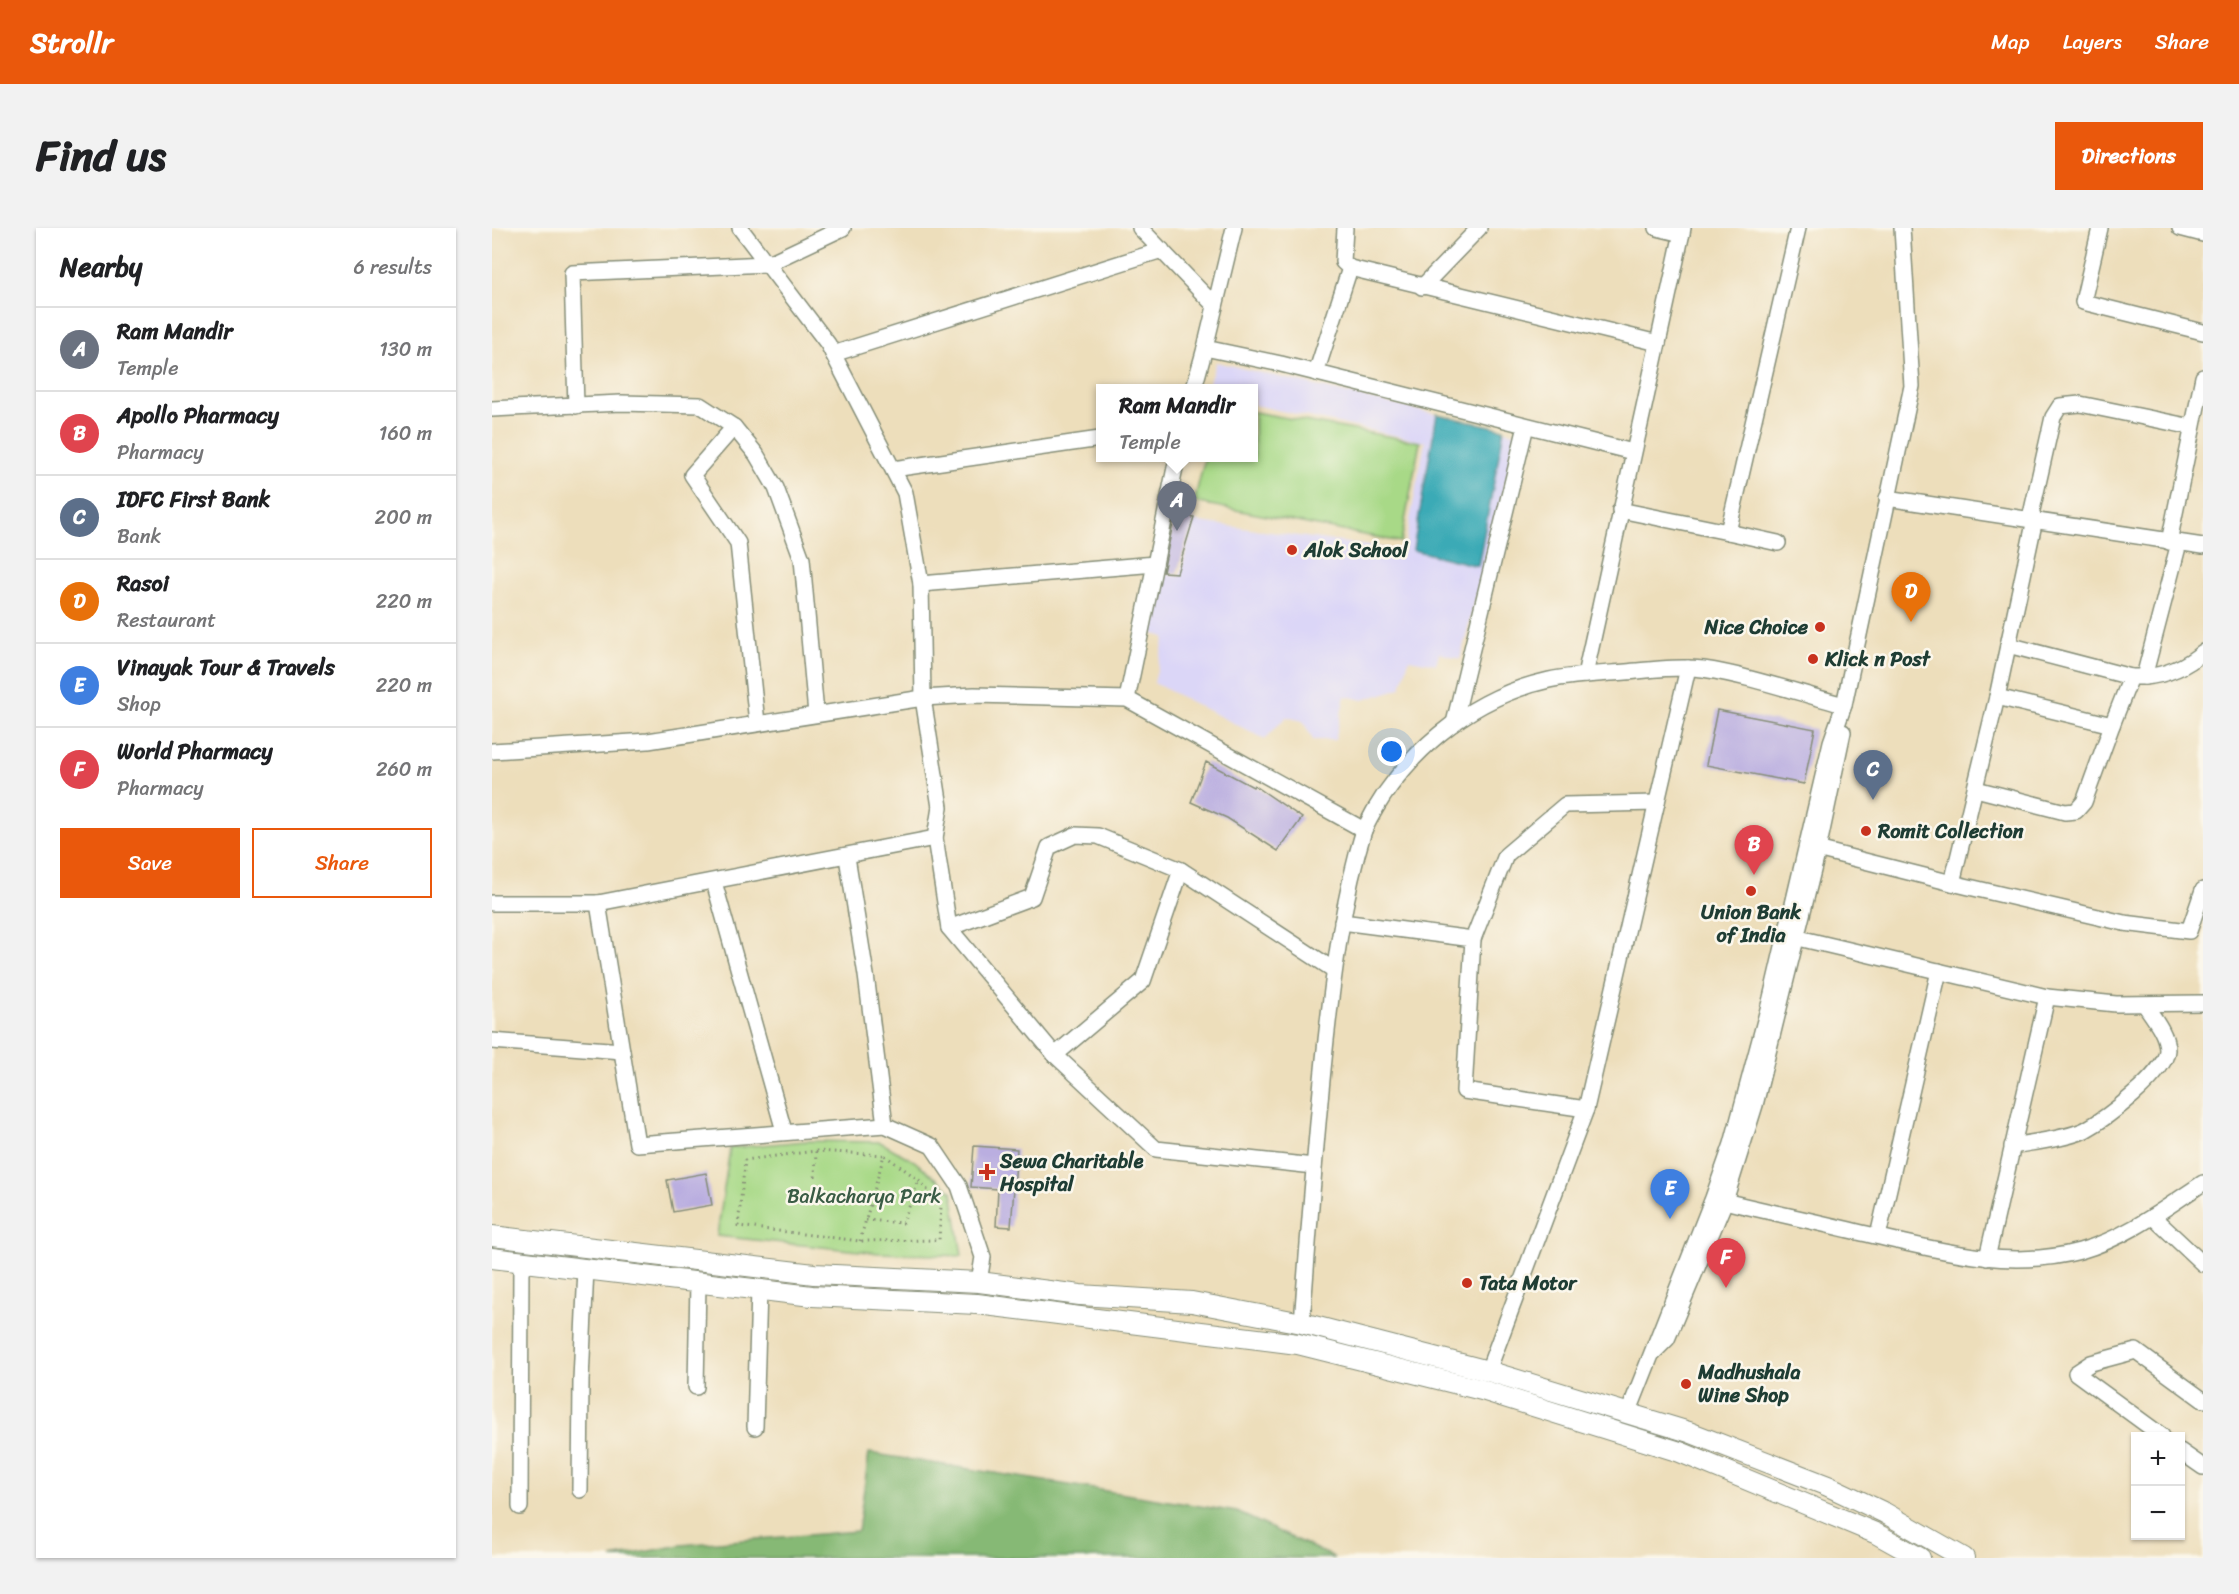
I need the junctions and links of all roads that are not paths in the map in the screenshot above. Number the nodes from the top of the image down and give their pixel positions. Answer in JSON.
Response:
{"nodes":[{"id":1,"x":740,"y":228,"type":"edge"},
{"id":2,"x":843,"y":228,"type":"edge"},
{"id":3,"x":1140,"y":228,"type":"edge"},
{"id":4,"x":1234,"y":228,"type":"edge"},
{"id":5,"x":1345,"y":228,"type":"edge"},
{"id":6,"x":1479,"y":228,"type":"edge"},
{"id":7,"x":1657,"y":228,"type":"edge"},
{"id":8,"x":1798,"y":228,"type":"edge"},
{"id":9,"x":1902,"y":228,"type":"edge"},
{"id":10,"x":2100,"y":228,"type":"edge"},
{"id":11,"x":2180,"y":228,"type":"edge"},
{"id":12,"x":1682,"y":231,"type":"edge"},
{"id":13,"x":2203,"y":234,"type":"edge"},
{"id":14,"x":1162,"y":250,"type":"junction"},
{"id":15,"x":767,"y":264,"type":"junction"},
{"id":16,"x":1350,"y":268,"type":"junction"},
{"id":17,"x":1422,"y":287,"type":"junction"},
{"id":18,"x":1215,"y":306,"type":"junction"},
{"id":19,"x":2203,"y":332,"type":"edge"},
{"id":20,"x":1658,"y":343,"type":"junction"},
{"id":21,"x":1205,"y":348,"type":"junction"},
{"id":22,"x":833,"y":354,"type":"junction"},
{"id":23,"x":1316,"y":373,"type":"junction"},
{"id":24,"x":2203,"y":377,"type":"edge"},
{"id":25,"x":1195,"y":384,"type":"edge"},
{"id":26,"x":576,"y":406,"type":"junction"},
{"id":27,"x":492,"y":409,"type":"edge"},
{"id":28,"x":1526,"y":426,"type":"junction"},
{"id":29,"x":734,"y":427,"type":"junction"},
{"id":30,"x":2192,"y":427,"type":"junction"},
{"id":31,"x":1096,"y":440,"type":"edge"},
{"id":32,"x":1633,"y":452,"type":"junction"},
{"id":33,"x":1176,"y":462,"type":"edge"},
{"id":34,"x":892,"y":469,"type":"junction"},
{"id":35,"x":1887,"y":498,"type":"junction"},
{"id":36,"x":1620,"y":510,"type":"junction"},
{"id":37,"x":2032,"y":519,"type":"junction"},
{"id":38,"x":1728,"y":532,"type":"junction"},
{"id":39,"x":2174,"y":542,"type":"junction"},
{"id":40,"x":1778,"y":543,"type":"dead end"},
{"id":41,"x":2203,"y":546,"type":"edge"},
{"id":42,"x":1155,"y":564,"type":"junction"},
{"id":43,"x":921,"y":585,"type":"junction"},
{"id":44,"x":2008,"y":645,"type":"junction"},
{"id":45,"x":2203,"y":652,"type":"edge"},
{"id":46,"x":1688,"y":668,"type":"junction"},
{"id":47,"x":1585,"y":675,"type":"junction"},
{"id":48,"x":2138,"y":677,"type":"junction"},
{"id":49,"x":1997,"y":697,"type":"junction"},
{"id":50,"x":923,"y":698,"type":"junction"},
{"id":51,"x":1127,"y":699,"type":"junction"},
{"id":52,"x":1844,"y":705,"type":"junction"},
{"id":53,"x":816,"y":714,"type":"junction"},
{"id":54,"x":757,"y":723,"type":"junction"},
{"id":55,"x":1454,"y":723,"type":"junction"},
{"id":56,"x":2112,"y":724,"type":"junction"},
{"id":57,"x":492,"y":751,"type":"edge"},
{"id":58,"x":1976,"y":789,"type":"junction"},
{"id":59,"x":1657,"y":803,"type":"junction"},
{"id":60,"x":1364,"y":830,"type":"junction"},
{"id":61,"x":935,"y":838,"type":"junction"},
{"id":62,"x":1813,"y":848,"type":"junction"},
{"id":63,"x":847,"y":857,"type":"junction"},
{"id":64,"x":1181,"y":870,"type":"junction"},
{"id":65,"x":714,"y":882,"type":"junction"},
{"id":66,"x":1952,"y":883,"type":"junction"},
{"id":67,"x":2203,"y":890,"type":"edge"},
{"id":68,"x":492,"y":903,"type":"edge"},
{"id":69,"x":598,"y":903,"type":"junction"},
{"id":70,"x":1342,"y":922,"type":"junction"},
{"id":71,"x":949,"y":928,"type":"junction"},
{"id":72,"x":2196,"y":931,"type":"edge"},
{"id":73,"x":1792,"y":936,"type":"junction"},
{"id":74,"x":1473,"y":939,"type":"junction"},
{"id":75,"x":1334,"y":970,"type":"junction"},
{"id":76,"x":1939,"y":971,"type":"junction"},
{"id":77,"x":2047,"y":997,"type":"junction"},
{"id":78,"x":2203,"y":1003,"type":"edge"},
{"id":79,"x":2145,"y":1005,"type":"junction"},
{"id":80,"x":492,"y":1041,"type":"edge"},
{"id":81,"x":622,"y":1051,"type":"junction"},
{"id":82,"x":1055,"y":1055,"type":"junction"},
{"id":83,"x":1586,"y":1109,"type":"junction"},
{"id":84,"x":885,"y":1125,"type":"junction"},
{"id":85,"x":784,"y":1131,"type":"junction"},
{"id":86,"x":2012,"y":1146,"type":"junction"},
{"id":87,"x":1314,"y":1166,"type":"junction"},
{"id":88,"x":2203,"y":1183,"type":"edge"},
{"id":89,"x":1719,"y":1200,"type":"junction"},
{"id":90,"x":2153,"y":1217,"type":"junction"},
{"id":91,"x":492,"y":1236,"type":"edge"},
{"id":92,"x":1878,"y":1236,"type":"junction"},
{"id":93,"x":492,"y":1258,"type":"edge"},
{"id":94,"x":1987,"y":1258,"type":"junction"},
{"id":95,"x":521,"y":1261,"type":"junction"},
{"id":96,"x":2203,"y":1264,"type":"edge"},
{"id":97,"x":586,"y":1268,"type":"junction"},
{"id":98,"x":698,"y":1282,"type":"junction"},
{"id":99,"x":979,"y":1282,"type":"junction"},
{"id":100,"x":759,"y":1289,"type":"junction"},
{"id":101,"x":1302,"y":1323,"type":"junction"},
{"id":102,"x":1488,"y":1371,"type":"junction"},
{"id":103,"x":696,"y":1387,"type":"dead end"},
{"id":104,"x":2203,"y":1401,"type":"edge"},
{"id":105,"x":1629,"y":1412,"type":"junction"},
{"id":106,"x":755,"y":1427,"type":"dead end"},
{"id":107,"x":2155,"y":1432,"type":"edge"},
{"id":108,"x":2185,"y":1454,"type":"edge"},
{"id":109,"x":2203,"y":1467,"type":"edge"},
{"id":110,"x":580,"y":1490,"type":"dead end"},
{"id":111,"x":520,"y":1507,"type":"dead end"},
{"id":112,"x":1920,"y":1558,"type":"edge"},
{"id":113,"x":1964,"y":1558,"type":"edge"}],
"edges":[{"from":1,"to":15,"type":"street"},
{"from":2,"to":15,"type":"street"},
{"from":3,"to":14,"type":"street"},
{"from":4,"to":18,"type":"street"},
{"from":5,"to":16,"type":"street"},
{"from":6,"to":17,"type":"street"},
{"from":7,"to":12,"type":"street"},
{"from":8,"to":38,"type":"street"},
{"from":9,"to":35,"type":"street"},
{"from":10,"to":19,"type":"street"},
{"from":11,"to":13,"type":"street"},
{"from":12,"to":20,"type":"street"},
{"from":14,"to":18,"type":"street"},
{"from":14,"to":22,"type":"street"},
{"from":15,"to":22,"type":"street"},
{"from":15,"to":26,"type":"street"},
{"from":16,"to":17,"type":"street"},
{"from":16,"to":23,"type":"street"},
{"from":17,"to":20,"type":"street"},
{"from":18,"to":21,"type":"street"},
{"from":20,"to":32,"type":"street"},
{"from":21,"to":23,"type":"street"},
{"from":21,"to":25,"type":"street"},
{"from":22,"to":34,"type":"street"},
{"from":23,"to":28,"type":"street"},
{"from":24,"to":30,"type":"street"},
{"from":26,"to":27,"type":"street"},
{"from":26,"to":29,"type":"street"},
{"from":28,"to":32,"type":"street"},
{"from":28,"to":55,"type":"street"},
{"from":29,"to":53,"type":"street"},
{"from":29,"to":54,"type":"street"},
{"from":30,"to":37,"type":"street"},
{"from":30,"to":39,"type":"street"},
{"from":31,"to":34,"type":"street"},
{"from":32,"to":36,"type":"street"},
{"from":33,"to":42,"type":"street"},
{"from":34,"to":43,"type":"street"},
{"from":35,"to":37,"type":"street"},
{"from":35,"to":52,"type":"street"},
{"from":36,"to":38,"type":"street"},
{"from":36,"to":47,"type":"street"},
{"from":37,"to":39,"type":"street"},
{"from":37,"to":44,"type":"street"},
{"from":38,"to":40,"type":"street"},
{"from":39,"to":41,"type":"street"},
{"from":39,"to":48,"type":"street"},
{"from":42,"to":43,"type":"street"},
{"from":42,"to":51,"type":"street"},
{"from":43,"to":50,"type":"street"},
{"from":44,"to":48,"type":"street"},
{"from":44,"to":49,"type":"street"},
{"from":45,"to":48,"type":"street"},
{"from":46,"to":47,"type":"street"},
{"from":46,"to":52,"type":"street"},
{"from":46,"to":59,"type":"street"},
{"from":47,"to":55,"type":"street"},
{"from":48,"to":56,"type":"street"},
{"from":49,"to":56,"type":"street"},
{"from":49,"to":58,"type":"street"},
{"from":50,"to":51,"type":"street"},
{"from":50,"to":53,"type":"street"},
{"from":50,"to":61,"type":"street"},
{"from":51,"to":60,"type":"street"},
{"from":52,"to":62,"type":"street"},
{"from":53,"to":54,"type":"street"},
{"from":54,"to":57,"type":"street"},
{"from":55,"to":60,"type":"street"},
{"from":56,"to":58,"type":"street"},
{"from":58,"to":66,"type":"street"},
{"from":59,"to":74,"type":"street"},
{"from":59,"to":83,"type":"street"},
{"from":60,"to":70,"type":"street"},
{"from":61,"to":63,"type":"street"},
{"from":61,"to":71,"type":"street"},
{"from":62,"to":66,"type":"street"},
{"from":62,"to":73,"type":"street"},
{"from":63,"to":65,"type":"street"},
{"from":63,"to":84,"type":"street"},
{"from":64,"to":71,"type":"street"},
{"from":64,"to":75,"type":"street"},
{"from":64,"to":82,"type":"street"},
{"from":65,"to":69,"type":"street"},
{"from":65,"to":85,"type":"street"},
{"from":66,"to":72,"type":"street"},
{"from":67,"to":72,"type":"street"},
{"from":68,"to":69,"type":"street"},
{"from":69,"to":81,"type":"street"},
{"from":70,"to":74,"type":"street"},
{"from":70,"to":75,"type":"street"},
{"from":71,"to":82,"type":"street"},
{"from":73,"to":76,"type":"street"},
{"from":73,"to":89,"type":"street"},
{"from":74,"to":83,"type":"street"},
{"from":75,"to":87,"type":"street"},
{"from":76,"to":77,"type":"street"},
{"from":76,"to":92,"type":"street"},
{"from":77,"to":79,"type":"street"},
{"from":77,"to":86,"type":"street"},
{"from":78,"to":79,"type":"street"},
{"from":79,"to":86,"type":"street"},
{"from":80,"to":81,"type":"street"},
{"from":81,"to":85,"type":"street"},
{"from":82,"to":87,"type":"street"},
{"from":83,"to":102,"type":"street"},
{"from":84,"to":85,"type":"street"},
{"from":84,"to":99,"type":"street"},
{"from":86,"to":94,"type":"street"},
{"from":87,"to":101,"type":"street"},
{"from":88,"to":90,"type":"street"},
{"from":89,"to":92,"type":"street"},
{"from":89,"to":105,"type":"street"},
{"from":90,"to":94,"type":"street"},
{"from":90,"to":96,"type":"street"},
{"from":91,"to":99,"type":"main road"},
{"from":92,"to":94,"type":"street"},
{"from":93,"to":95,"type":"main road"},
{"from":95,"to":97,"type":"main road"},
{"from":95,"to":111,"type":"street"},
{"from":97,"to":98,"type":"main road"},
{"from":97,"to":110,"type":"street"},
{"from":98,"to":100,"type":"main road"},
{"from":98,"to":103,"type":"street"},
{"from":99,"to":101,"type":"main road"},
{"from":100,"to":106,"type":"street"},
{"from":100,"to":112,"type":"main road"},
{"from":101,"to":102,"type":"main road"},
{"from":102,"to":105,"type":"main road"},
{"from":104,"to":107,"type":"street"},
{"from":105,"to":113,"type":"main road"},
{"from":108,"to":109,"type":"street"}]}
